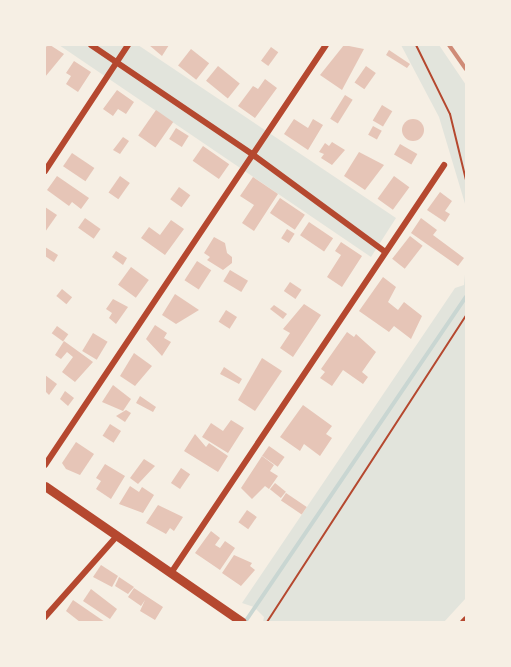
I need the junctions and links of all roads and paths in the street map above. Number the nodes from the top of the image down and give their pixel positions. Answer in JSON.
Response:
{"nodes":[{"id":1,"x":91,"y":45,"type":"edge"},
{"id":2,"x":128,"y":45,"type":"edge"},
{"id":3,"x":326,"y":45,"type":"edge"},
{"id":4,"x":416,"y":45,"type":"edge"},
{"id":5,"x":118,"y":61,"type":"junction"},
{"id":6,"x":252,"y":154,"type":"junction"},
{"id":7,"x":444,"y":165,"type":"dead end"},
{"id":8,"x":45,"y":171,"type":"edge"},
{"id":9,"x":466,"y":180,"type":"edge"},
{"id":10,"x":384,"y":251,"type":"junction"},
{"id":11,"x":466,"y":315,"type":"edge"},
{"id":12,"x":45,"y":465,"type":"edge"},
{"id":13,"x":45,"y":486,"type":"edge"},
{"id":14,"x":116,"y":537,"type":"junction"},
{"id":15,"x":171,"y":573,"type":"junction"},
{"id":16,"x":45,"y":616,"type":"edge"},
{"id":17,"x":466,"y":619,"type":"edge"},
{"id":18,"x":242,"y":622,"type":"edge"},
{"id":19,"x":267,"y":622,"type":"edge"},
{"id":20,"x":463,"y":622,"type":"edge"}],
"edges":[{"from":1,"to":5,"type":"street"},
{"from":2,"to":5,"type":"street"},
{"from":3,"to":6,"type":"street"},
{"from":4,"to":9,"type":"path"},
{"from":5,"to":6,"type":"street"},
{"from":5,"to":8,"type":"street"},
{"from":6,"to":10,"type":"street"},
{"from":6,"to":12,"type":"street"},
{"from":7,"to":10,"type":"street"},
{"from":10,"to":15,"type":"street"},
{"from":11,"to":19,"type":"path"},
{"from":13,"to":14,"type":"street"},
{"from":14,"to":15,"type":"street"},
{"from":14,"to":16,"type":"street"},
{"from":15,"to":18,"type":"street"},
{"from":17,"to":20,"type":"street"}]}
